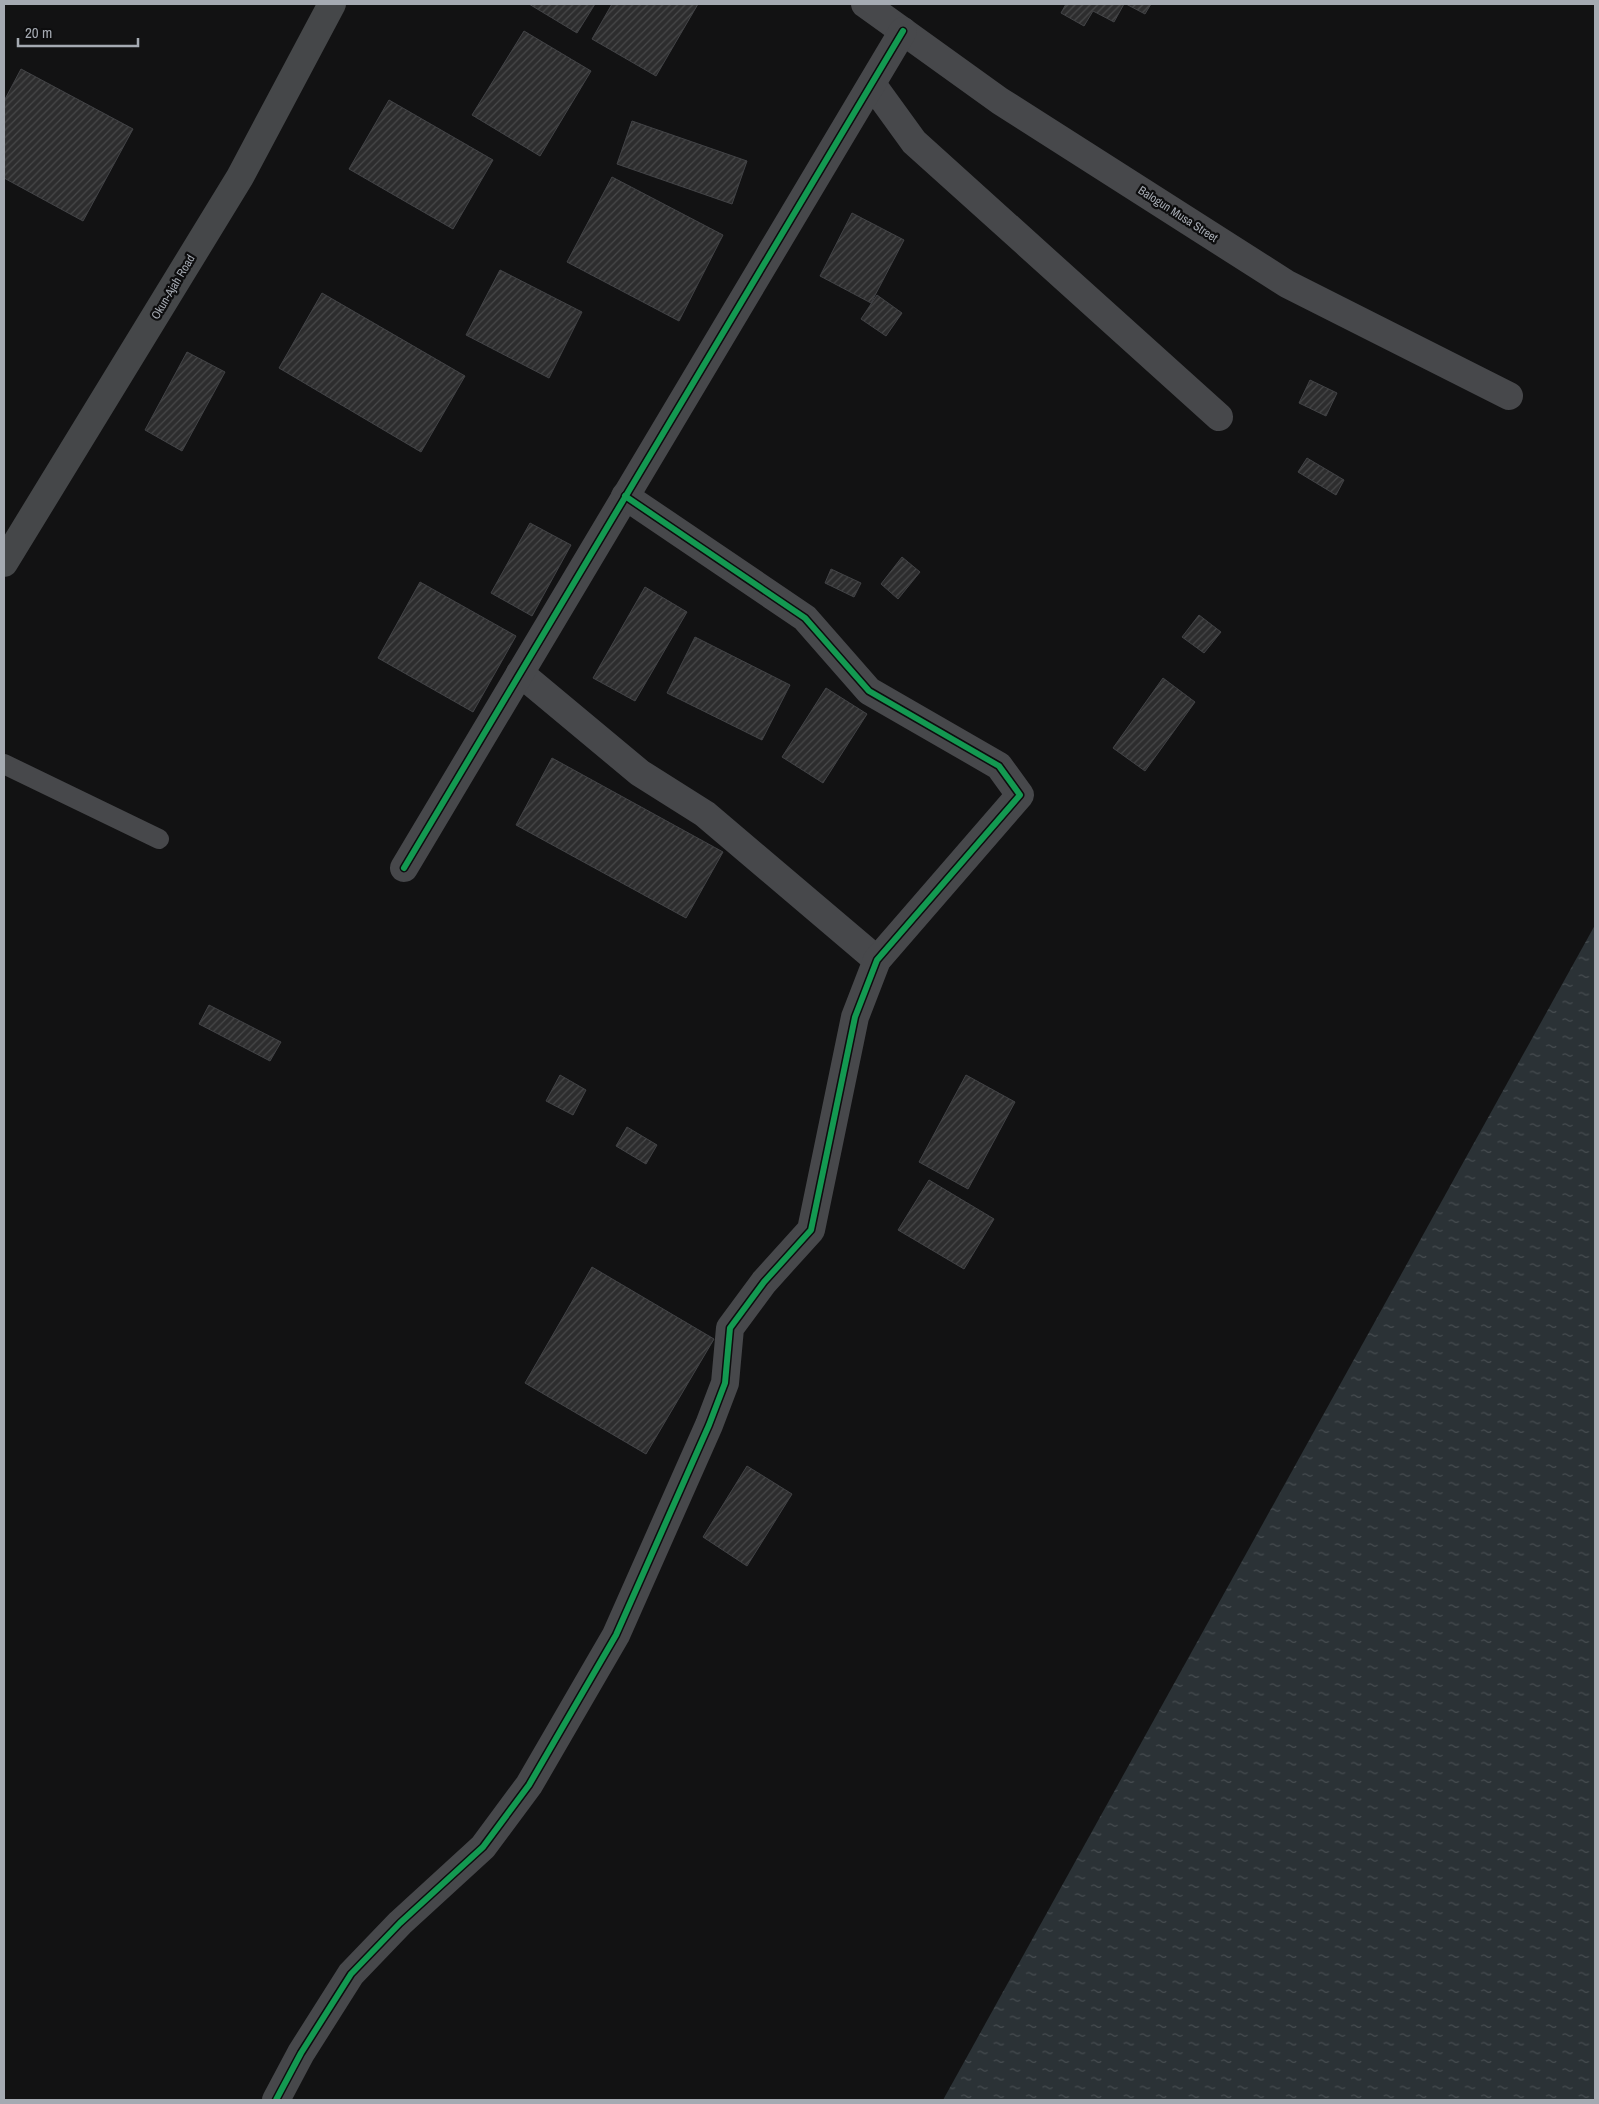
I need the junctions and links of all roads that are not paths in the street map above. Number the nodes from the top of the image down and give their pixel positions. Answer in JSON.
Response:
{"nodes":[{"id":1,"x":332,"y":4,"type":"edge"},
{"id":2,"x":865,"y":4,"type":"edge"},
{"id":3,"x":903,"y":31,"type":"junction"},
{"id":4,"x":872,"y":84,"type":"junction"},
{"id":5,"x":1509,"y":396,"type":"dead end"},
{"id":6,"x":1219,"y":417,"type":"dead end"},
{"id":7,"x":625,"y":496,"type":"junction"},
{"id":8,"x":4,"y":563,"type":"edge"},
{"id":9,"x":520,"y":673,"type":"junction"},
{"id":10,"x":4,"y":764,"type":"edge"},
{"id":11,"x":159,"y":839,"type":"dead end"},
{"id":12,"x":404,"y":868,"type":"dead end"},
{"id":13,"x":877,"y":960,"type":"junction"},
{"id":14,"x":276,"y":2100,"type":"edge"}],
"edges":[{"from":1,"to":8,"type":"street","name":"Okun-Ajah Road"},
{"from":2,"to":3,"type":"street","name":"Balogun Musa Street"},
{"from":3,"to":4,"type":"street"},
{"from":3,"to":5,"type":"street","name":"Balogun Musa Street"},
{"from":4,"to":6,"type":"street"},
{"from":4,"to":7,"type":"street"},
{"from":7,"to":9,"type":"street"},
{"from":7,"to":13,"type":"street"},
{"from":9,"to":12,"type":"street"},
{"from":9,"to":13,"type":"street"},
{"from":10,"to":11,"type":"lane"},
{"from":13,"to":14,"type":"street"}]}
